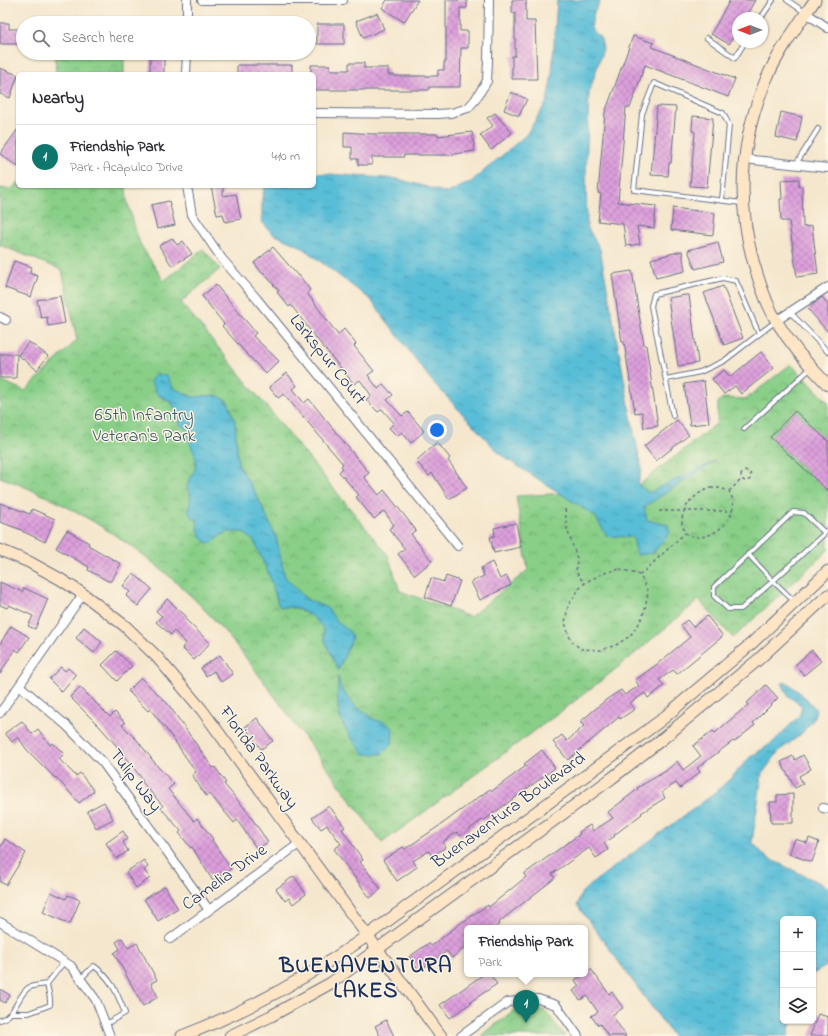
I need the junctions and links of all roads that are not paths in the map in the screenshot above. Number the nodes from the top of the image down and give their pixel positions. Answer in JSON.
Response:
{"nodes":[{"id":1,"x":187,"y":0,"type":"edge"},
{"id":2,"x":202,"y":0,"type":"edge"},
{"id":3,"x":343,"y":0,"type":"edge"},
{"id":4,"x":489,"y":0,"type":"edge"},
{"id":5,"x":773,"y":0,"type":"edge"},
{"id":6,"x":787,"y":0,"type":"edge"},
{"id":7,"x":815,"y":0,"type":"edge"},
{"id":8,"x":765,"y":12,"type":"edge"},
{"id":9,"x":806,"y":13,"type":"junction"},
{"id":10,"x":187,"y":16,"type":"edge"},
{"id":11,"x":828,"y":28,"type":"edge"},
{"id":12,"x":707,"y":38,"type":"dead end"},
{"id":13,"x":741,"y":48,"type":"edge"},
{"id":14,"x":187,"y":60,"type":"edge"},
{"id":15,"x":186,"y":72,"type":"edge"},
{"id":16,"x":316,"y":113,"type":"edge"},
{"id":17,"x":818,"y":129,"type":"dead end"},
{"id":18,"x":744,"y":159,"type":"junction"},
{"id":19,"x":796,"y":164,"type":"junction"},
{"id":20,"x":828,"y":168,"type":"edge"},
{"id":21,"x":187,"y":188,"type":"edge"},
{"id":22,"x":722,"y":200,"type":"junction"},
{"id":23,"x":743,"y":203,"type":"junction"},
{"id":24,"x":828,"y":287,"type":"edge"},
{"id":25,"x":790,"y":312,"type":"junction"},
{"id":26,"x":776,"y":321,"type":"junction"},
{"id":27,"x":759,"y":334,"type":"junction"},
{"id":28,"x":828,"y":352,"type":"edge"},
{"id":29,"x":811,"y":368,"type":"junction"},
{"id":30,"x":666,"y":379,"type":"junction"},
{"id":31,"x":828,"y":385,"type":"edge"},
{"id":32,"x":673,"y":416,"type":"dead end"},
{"id":33,"x":744,"y":429,"type":"dead end"},
{"id":34,"x":826,"y":531,"type":"edge"},
{"id":35,"x":458,"y":546,"type":"dead end"},
{"id":36,"x":0,"y":550,"type":"edge"},
{"id":37,"x":748,"y":554,"type":"junction"},
{"id":38,"x":828,"y":571,"type":"edge"},
{"id":39,"x":773,"y":581,"type":"junction"},
{"id":40,"x":83,"y":594,"type":"junction"},
{"id":41,"x":828,"y":595,"type":"edge"},
{"id":42,"x":795,"y":602,"type":"junction"},
{"id":43,"x":20,"y":686,"type":"junction"},
{"id":44,"x":0,"y":713,"type":"edge"},
{"id":45,"x":300,"y":843,"type":"junction"},
{"id":46,"x":209,"y":910,"type":"junction"},
{"id":47,"x":0,"y":922,"type":"edge"},
{"id":48,"x":367,"y":936,"type":"junction"},
{"id":49,"x":170,"y":939,"type":"dead end"},
{"id":50,"x":377,"y":949,"type":"junction"},
{"id":51,"x":64,"y":962,"type":"junction"},
{"id":52,"x":80,"y":979,"type":"junction"},
{"id":53,"x":47,"y":984,"type":"junction"},
{"id":54,"x":12,"y":1013,"type":"junction"},
{"id":55,"x":0,"y":1020,"type":"edge"},
{"id":56,"x":106,"y":1024,"type":"junction"},
{"id":57,"x":110,"y":1036,"type":"edge"},
{"id":58,"x":182,"y":1036,"type":"edge"},
{"id":59,"x":230,"y":1036,"type":"edge"},
{"id":60,"x":441,"y":1036,"type":"edge"},
{"id":61,"x":461,"y":1036,"type":"edge"},
{"id":62,"x":578,"y":1036,"type":"edge"}],
"edges":[{"from":1,"to":10,"type":"street"},
{"from":2,"to":3,"type":"street"},
{"from":4,"to":16,"type":"street"},
{"from":5,"to":8,"type":"lane"},
{"from":6,"to":9,"type":"lane"},
{"from":7,"to":9,"type":"main road"},
{"from":9,"to":11,"type":"street"},
{"from":9,"to":18,"type":"main road"},
{"from":12,"to":13,"type":"lane"},
{"from":14,"to":15,"type":"street"},
{"from":17,"to":19,"type":"lane"},
{"from":18,"to":19,"type":"street"},
{"from":18,"to":23,"type":"main road"},
{"from":19,"to":20,"type":"street"},
{"from":21,"to":35,"type":"street","name":"Larkspur Court"},
{"from":22,"to":22,"type":"lane"},
{"from":22,"to":23,"type":"lane"},
{"from":23,"to":26,"type":"main road"},
{"from":24,"to":25,"type":"street"},
{"from":25,"to":26,"type":"street"},
{"from":25,"to":28,"type":"lane"},
{"from":26,"to":27,"type":"lane"},
{"from":26,"to":29,"type":"main road"},
{"from":27,"to":30,"type":"lane"},
{"from":27,"to":30,"type":"lane"},
{"from":29,"to":31,"type":"main road"},
{"from":29,"to":33,"type":"lane"},
{"from":30,"to":32,"type":"lane"},
{"from":34,"to":37,"type":"lane"},
{"from":34,"to":39,"type":"lane"},
{"from":36,"to":40,"type":"main road","name":"Florida Parkway"},
{"from":37,"to":39,"type":"lane"},
{"from":37,"to":39,"type":"lane"},
{"from":38,"to":42,"type":"main road","name":"Buenaventura Boulevard"},
{"from":39,"to":42,"type":"lane"},
{"from":40,"to":43,"type":"street"},
{"from":40,"to":45,"type":"main road","name":"Florida Parkway"},
{"from":41,"to":50,"type":"main road","name":"Buenaventura Boulevard"},
{"from":42,"to":48,"type":"main road","name":"Buenaventura Boulevard"},
{"from":43,"to":44,"type":"street"},
{"from":43,"to":46,"type":"street","name":"Tulip Way"},
{"from":45,"to":46,"type":"street","name":"Camelia Drive"},
{"from":45,"to":48,"type":"main road","name":"Florida Parkway"},
{"from":46,"to":49,"type":"street","name":"Camelia Drive"},
{"from":47,"to":51,"type":"street"},
{"from":48,"to":50,"type":"main road","name":"Florida Parkway"},
{"from":48,"to":58,"type":"main road","name":"Buenaventura Boulevard"},
{"from":50,"to":59,"type":"main road","name":"Buenaventura Boulevard"},
{"from":50,"to":60,"type":"main road","name":"Florida Parkway"},
{"from":51,"to":52,"type":"street"},
{"from":51,"to":53,"type":"lane"},
{"from":52,"to":56,"type":"street"},
{"from":52,"to":56,"type":"lane"},
{"from":53,"to":54,"type":"lane"},
{"from":53,"to":54,"type":"lane"},
{"from":54,"to":55,"type":"lane"},
{"from":56,"to":57,"type":"street"},
{"from":61,"to":62,"type":"street"}]}
